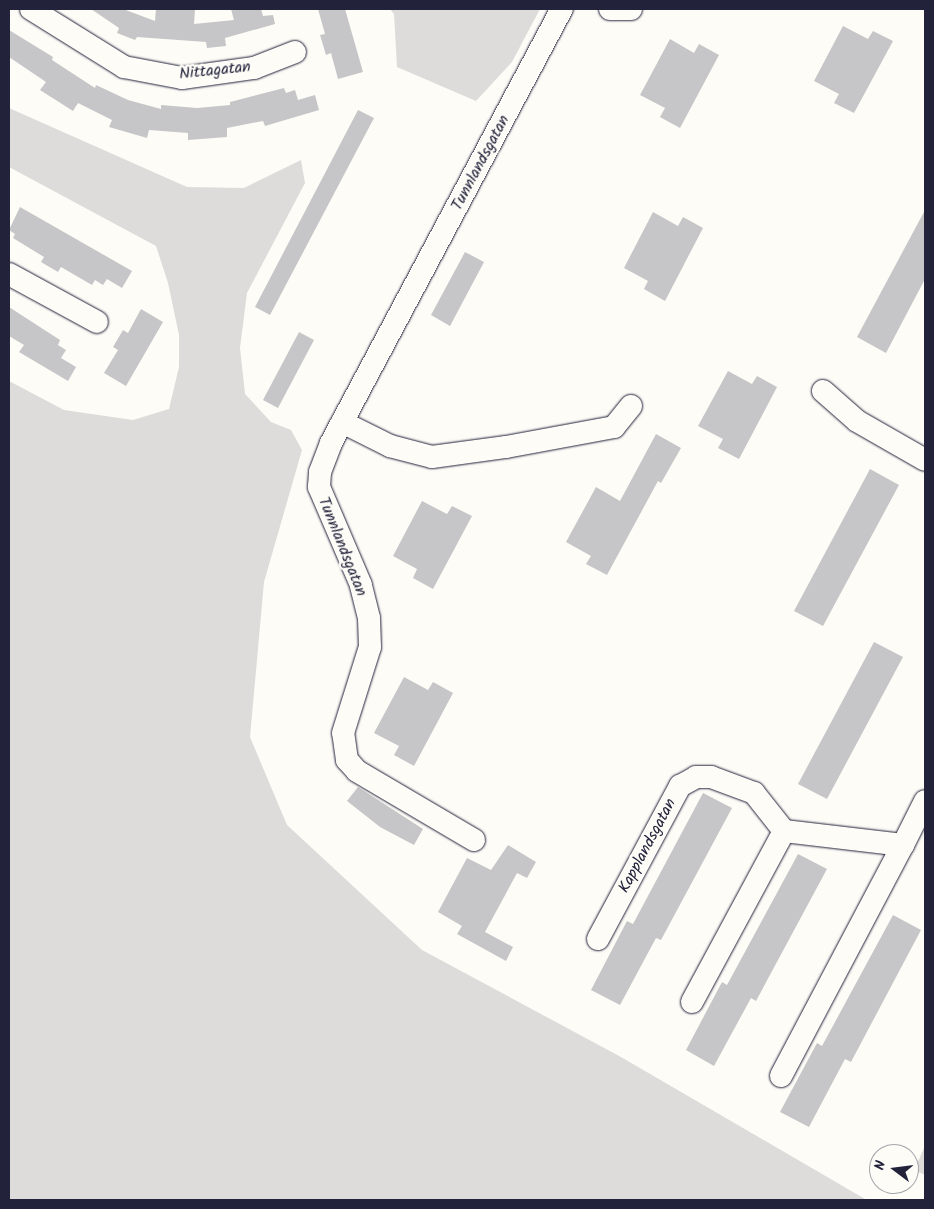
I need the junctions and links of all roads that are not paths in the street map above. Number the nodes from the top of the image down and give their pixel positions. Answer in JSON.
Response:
{"nodes":[{"id":1,"x":31,"y":9,"type":"edge"},
{"id":2,"x":562,"y":9,"type":"edge"},
{"id":3,"x":610,"y":9,"type":"edge"},
{"id":4,"x":631,"y":9,"type":"edge"},
{"id":5,"x":295,"y":52,"type":"dead end"},
{"id":6,"x":9,"y":274,"type":"edge"},
{"id":7,"x":97,"y":322,"type":"dead end"},
{"id":8,"x":823,"y":392,"type":"dead end"},
{"id":9,"x":630,"y":406,"type":"dead end"},
{"id":10,"x":342,"y":422,"type":"junction"},
{"id":11,"x":925,"y":460,"type":"edge"},
{"id":12,"x":925,"y":801,"type":"edge"},
{"id":13,"x":784,"y":831,"type":"junction"},
{"id":14,"x":474,"y":840,"type":"dead end"},
{"id":15,"x":903,"y":845,"type":"junction"},
{"id":16,"x":598,"y":939,"type":"dead end"},
{"id":17,"x":692,"y":1002,"type":"dead end"},
{"id":18,"x":781,"y":1076,"type":"dead end"}],
"edges":[{"from":1,"to":5,"type":"street","name":"Nittagatan"},
{"from":2,"to":10,"type":"street","name":"Tunnlandsgatan"},
{"from":3,"to":4,"type":"street"},
{"from":6,"to":7,"type":"street"},
{"from":8,"to":11,"type":"street"},
{"from":9,"to":10,"type":"street"},
{"from":10,"to":14,"type":"street","name":"Tunnlandsgatan"},
{"from":12,"to":15,"type":"street"},
{"from":13,"to":15,"type":"street"},
{"from":13,"to":16,"type":"street","name":"Kapplandsgatan"},
{"from":13,"to":17,"type":"street"},
{"from":15,"to":18,"type":"street"}]}
